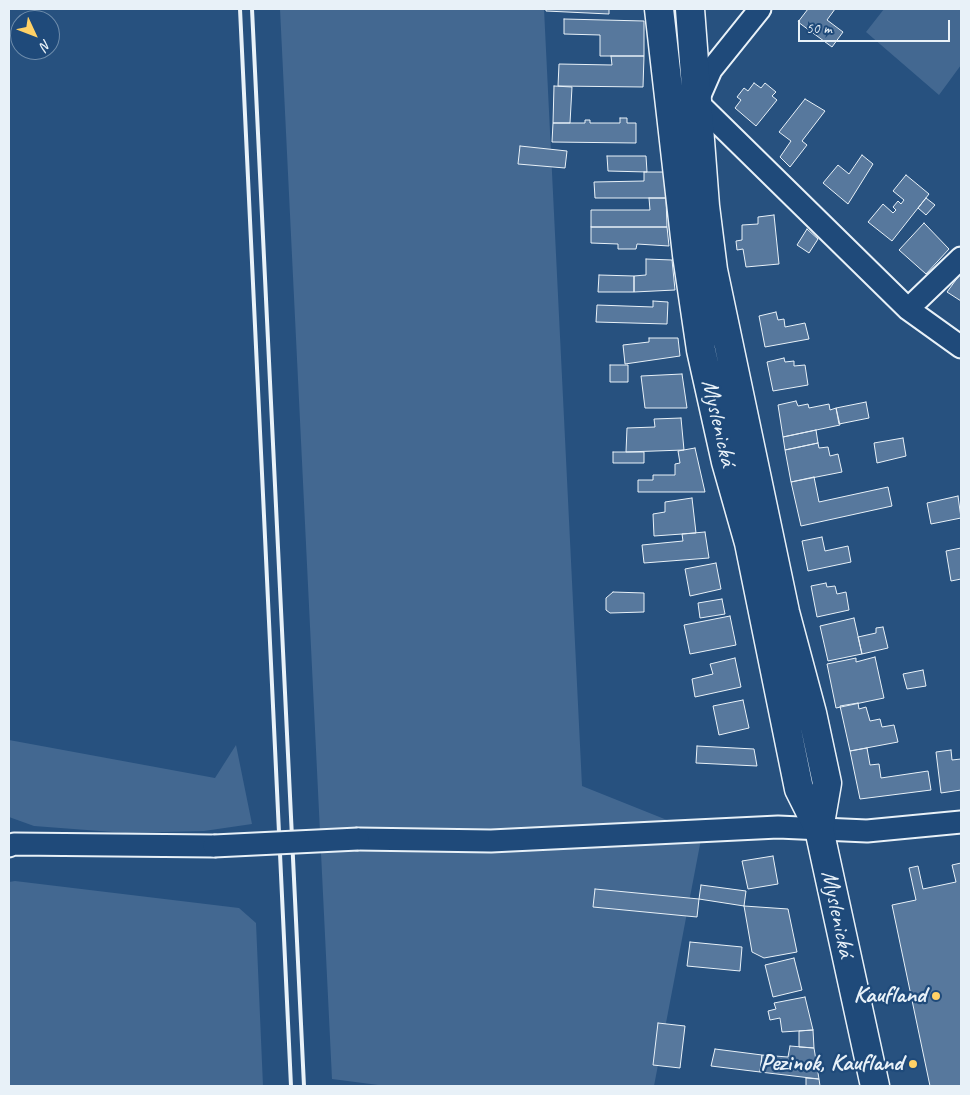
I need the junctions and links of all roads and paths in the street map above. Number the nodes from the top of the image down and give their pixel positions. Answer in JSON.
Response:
{"nodes":[{"id":1,"x":659,"y":9,"type":"edge"},
{"id":2,"x":690,"y":9,"type":"edge"},
{"id":3,"x":760,"y":9,"type":"edge"},
{"id":4,"x":697,"y":102,"type":"junction"},
{"id":5,"x":961,"y":258,"type":"edge"},
{"id":6,"x":908,"y":309,"type":"junction"},
{"id":7,"x":961,"y":347,"type":"edge"},
{"id":8,"x":961,"y":822,"type":"edge"},
{"id":9,"x":819,"y":829,"type":"junction"},
{"id":10,"x":11,"y":844,"type":"edge"},
{"id":11,"x":875,"y":1086,"type":"edge"}],
"edges":[{"from":1,"to":9,"type":"main road","name":"Myslenická"},
{"from":2,"to":4,"type":"main road","name":"Myslenická"},
{"from":3,"to":4,"type":"street"},
{"from":4,"to":6,"type":"street"},
{"from":4,"to":9,"type":"main road","name":"Myslenická"},
{"from":5,"to":6,"type":"street"},
{"from":6,"to":7,"type":"street"},
{"from":8,"to":9,"type":"street"},
{"from":9,"to":10,"type":"street","bridge":true},
{"from":9,"to":11,"type":"main road","name":"Myslenická"}]}
